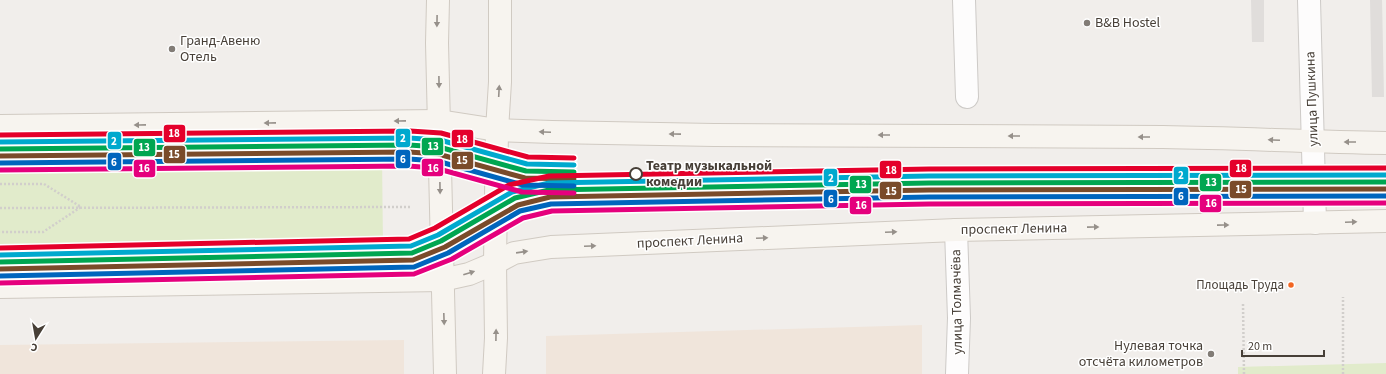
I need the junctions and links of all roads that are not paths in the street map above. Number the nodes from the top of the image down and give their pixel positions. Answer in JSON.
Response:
{"nodes":[{"id":1,"x":438,"y":0,"type":"edge"},
{"id":2,"x":500,"y":0,"type":"edge"},
{"id":3,"x":964,"y":0,"type":"edge"},
{"id":4,"x":1309,"y":0,"type":"edge"},
{"id":5,"x":967,"y":97,"type":"dead end"},
{"id":6,"x":439,"y":121,"type":"junction"},
{"id":7,"x":0,"y":126,"type":"edge"},
{"id":8,"x":497,"y":130,"type":"junction"},
{"id":9,"x":1313,"y":142,"type":"junction"},
{"id":10,"x":1386,"y":143,"type":"edge"},
{"id":11,"x":1386,"y":221,"type":"edge"},
{"id":12,"x":1315,"y":223,"type":"junction"},
{"id":13,"x":956,"y":230,"type":"junction"},
{"id":14,"x":495,"y":263,"type":"junction"},
{"id":15,"x":442,"y":280,"type":"junction"},
{"id":16,"x":0,"y":287,"type":"edge"},
{"id":17,"x":445,"y":374,"type":"edge"},
{"id":18,"x":494,"y":374,"type":"edge"},
{"id":19,"x":957,"y":374,"type":"edge"}],
"edges":[{"from":1,"to":6,"type":"main road","one_way":true},
{"from":8,"to":2,"type":"main road","one_way":true},
{"from":3,"to":5,"type":"street"},
{"from":4,"to":9,"type":"street","name":"улица Пушкина"},
{"from":6,"to":7,"type":"main road","one_way":true},
{"from":6,"to":8,"type":"main road"},
{"from":6,"to":15,"type":"main road","one_way":true},
{"from":9,"to":8,"type":"main road","one_way":true},
{"from":8,"to":14,"type":"main road"},
{"from":10,"to":9,"type":"main road","one_way":true},
{"from":9,"to":12,"type":"street","name":"улица Пушкина"},
{"from":12,"to":11,"type":"main road","name":"проспект Ленина","one_way":true},
{"from":13,"to":12,"type":"main road","name":"проспект Ленина","one_way":true},
{"from":14,"to":13,"type":"main road","name":"проспект Ленина","one_way":true},
{"from":13,"to":19,"type":"street","name":"улица Толмачёва"},
{"from":15,"to":14,"type":"main road","name":"проспект Ленина","one_way":true},
{"from":18,"to":14,"type":"main road","one_way":true},
{"from":15,"to":16,"type":"main road","name":"проспект Ленина"},
{"from":15,"to":17,"type":"main road","one_way":true}]}
